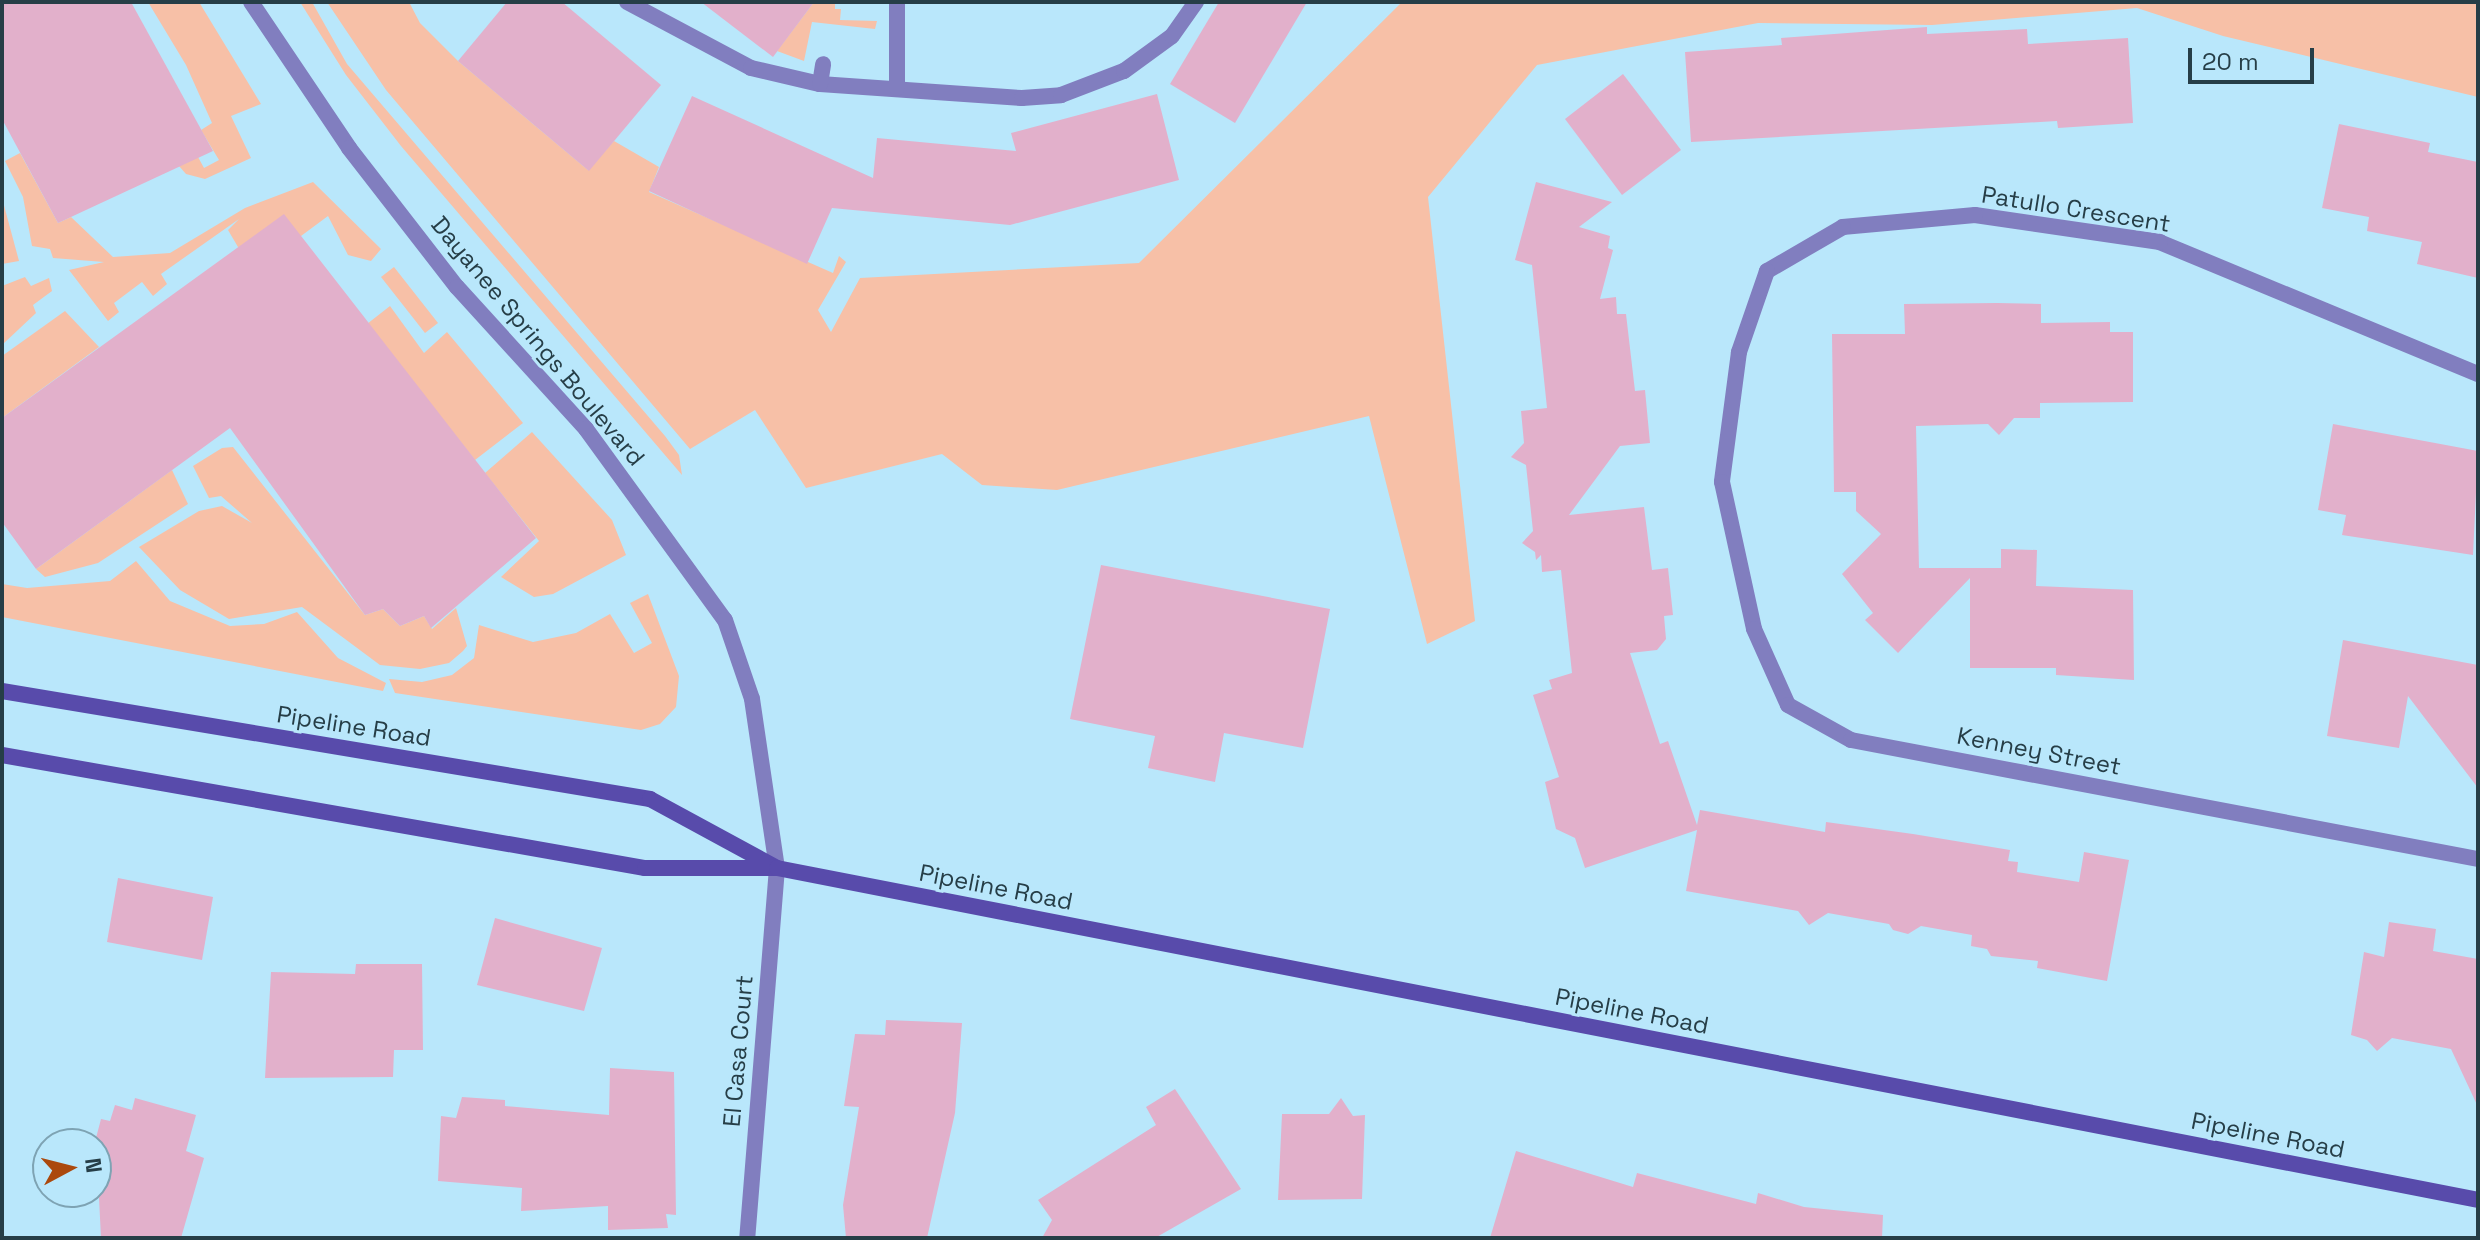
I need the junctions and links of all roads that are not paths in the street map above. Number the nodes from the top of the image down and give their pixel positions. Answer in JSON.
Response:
{"nodes":[{"id":1,"x":251,"y":2,"type":"edge"},
{"id":2,"x":627,"y":2,"type":"edge"},
{"id":3,"x":897,"y":2,"type":"edge"},
{"id":4,"x":1196,"y":2,"type":"edge"},
{"id":5,"x":823,"y":64,"type":"dead end"},
{"id":6,"x":820,"y":84,"type":"junction"},
{"id":7,"x":897,"y":88,"type":"junction"},
{"id":8,"x":2478,"y":374,"type":"edge"},
{"id":9,"x":1732,"y":522,"type":"joint"},
{"id":10,"x":2,"y":691,"type":"edge"},
{"id":11,"x":2,"y":755,"type":"edge"},
{"id":12,"x":2478,"y":859,"type":"edge"},
{"id":13,"x":777,"y":868,"type":"junction"},
{"id":14,"x":2478,"y":1200,"type":"edge"},
{"id":15,"x":747,"y":1238,"type":"edge"}],
"edges":[{"from":1,"to":13,"type":"street","name":"Dayanee Springs Boulevard"},
{"from":2,"to":6,"type":"street"},
{"from":3,"to":7,"type":"street"},
{"from":4,"to":7,"type":"street"},
{"from":5,"to":6,"type":"street"},
{"from":6,"to":7,"type":"street"},
{"from":8,"to":9,"type":"street","name":"Patullo Crescent"},
{"from":9,"to":12,"type":"street","name":"Kenney Street"},
{"from":10,"to":13,"type":"main road","name":"Pipeline Road"},
{"from":11,"to":13,"type":"main road","name":"Pipeline Road"},
{"from":13,"to":14,"type":"main road","name":"Pipeline Road"},
{"from":13,"to":15,"type":"street","name":"El Casa Court"}]}
